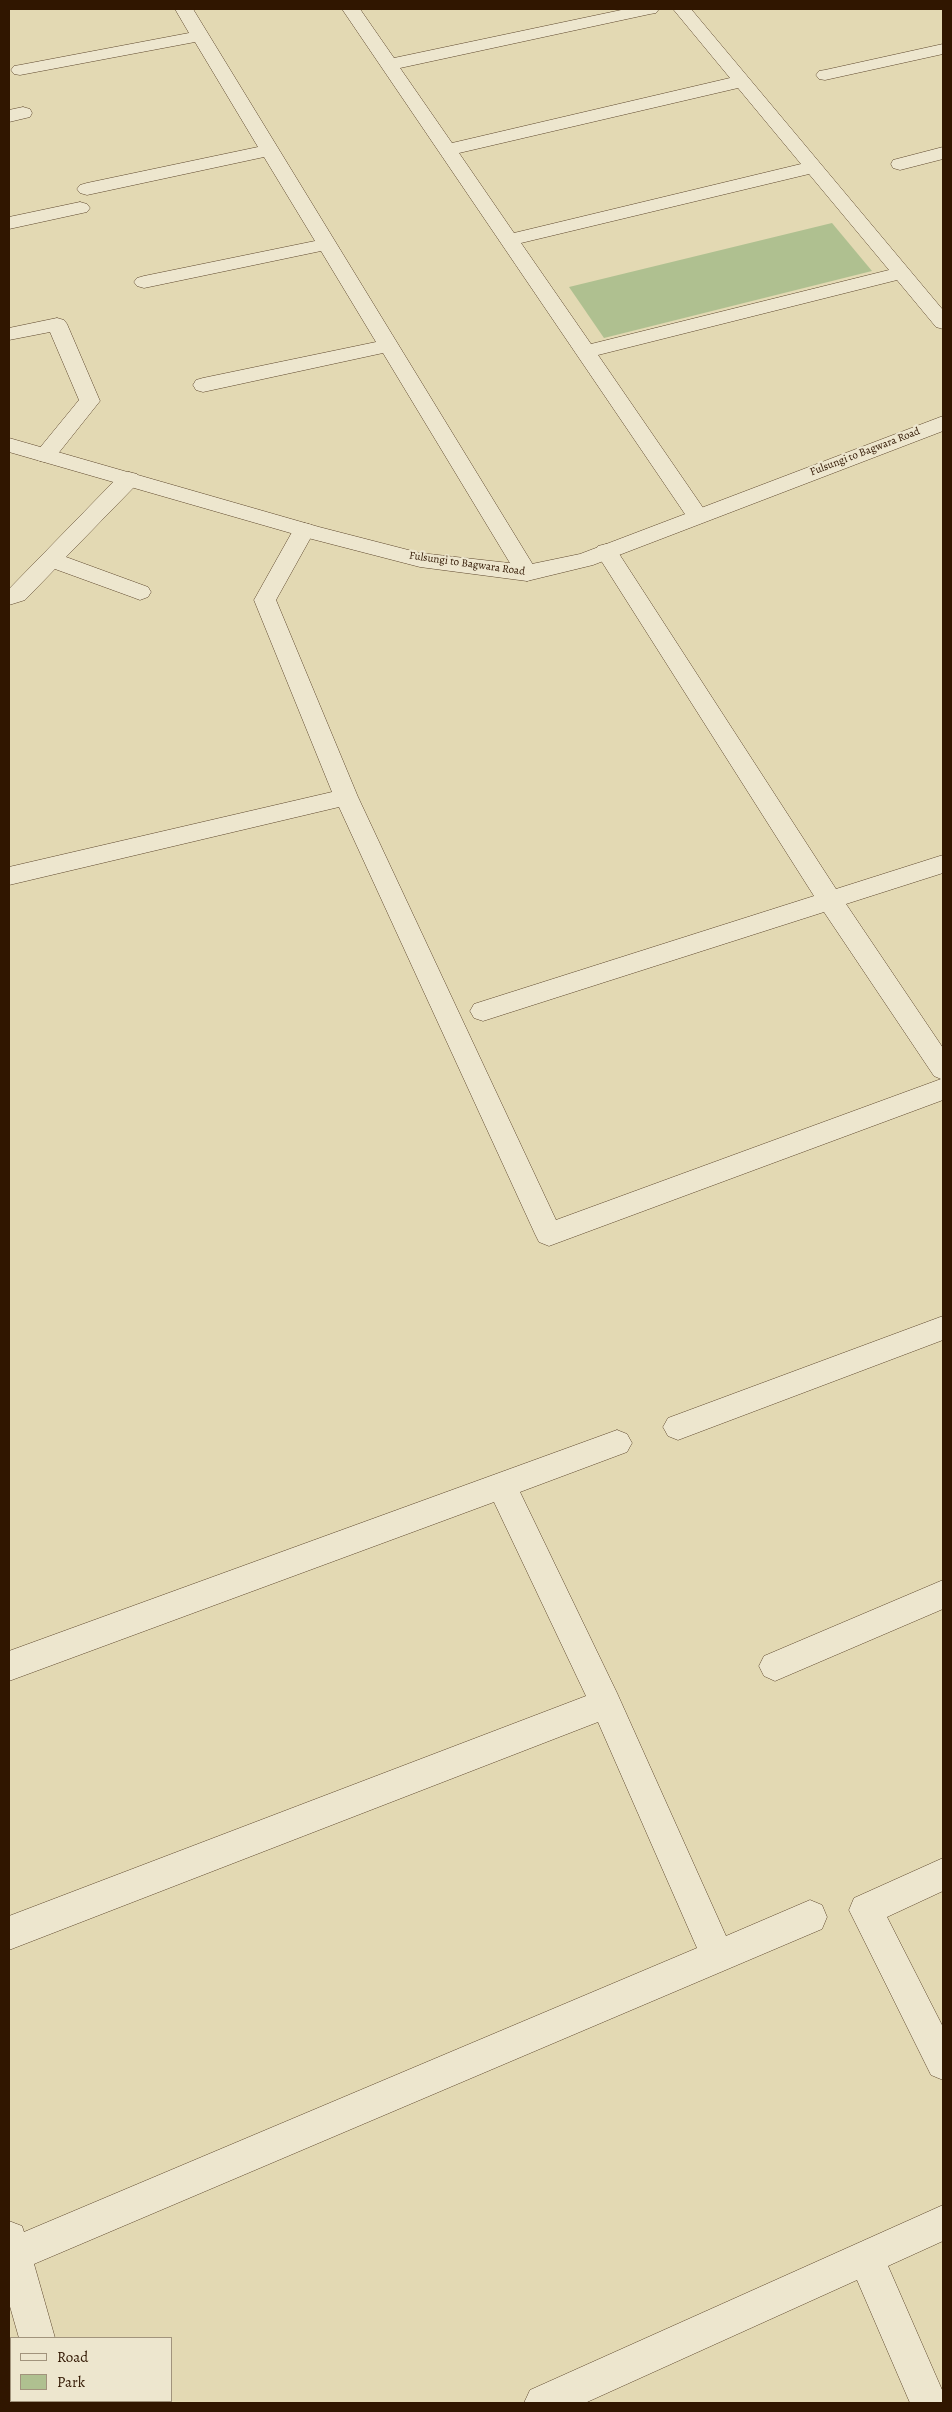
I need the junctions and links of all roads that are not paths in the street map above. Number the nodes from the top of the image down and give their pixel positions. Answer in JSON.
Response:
{"nodes":[{"id":1,"x":184,"y":9,"type":"edge"},
{"id":2,"x":351,"y":9,"type":"edge"},
{"id":3,"x":650,"y":9,"type":"edge"},
{"id":4,"x":682,"y":9,"type":"edge"},
{"id":5,"x":200,"y":36,"type":"junction"},
{"id":6,"x":943,"y":49,"type":"edge"},
{"id":7,"x":389,"y":66,"type":"junction"},
{"id":8,"x":20,"y":70,"type":"dead end"},
{"id":9,"x":825,"y":75,"type":"dead end"},
{"id":10,"x":742,"y":81,"type":"junction"},
{"id":11,"x":270,"y":150,"type":"junction"},
{"id":12,"x":446,"y":150,"type":"junction"},
{"id":13,"x":943,"y":153,"type":"edge"},
{"id":14,"x":900,"y":164,"type":"dead end"},
{"id":15,"x":814,"y":167,"type":"junction"},
{"id":16,"x":87,"y":189,"type":"dead end"},
{"id":17,"x":80,"y":208,"type":"dead end"},
{"id":18,"x":9,"y":223,"type":"edge"},
{"id":19,"x":509,"y":240,"type":"junction"},
{"id":20,"x":327,"y":244,"type":"junction"},
{"id":21,"x":902,"y":273,"type":"junction"},
{"id":22,"x":144,"y":282,"type":"dead end"},
{"id":23,"x":943,"y":322,"type":"edge"},
{"id":24,"x":9,"y":334,"type":"edge"},
{"id":25,"x":388,"y":346,"type":"junction"},
{"id":26,"x":586,"y":352,"type":"junction"},
{"id":27,"x":203,"y":385,"type":"dead end"},
{"id":28,"x":943,"y":423,"type":"edge"},
{"id":29,"x":9,"y":445,"type":"edge"},
{"id":30,"x":45,"y":455,"type":"junction"},
{"id":31,"x":129,"y":479,"type":"junction"},
{"id":32,"x":697,"y":515,"type":"junction"},
{"id":33,"x":304,"y":530,"type":"junction"},
{"id":34,"x":606,"y":551,"type":"junction"},
{"id":35,"x":51,"y":560,"type":"junction"},
{"id":36,"x":527,"y":573,"type":"junction"},
{"id":37,"x":140,"y":592,"type":"dead end"},
{"id":38,"x":11,"y":595,"type":"edge"},
{"id":39,"x":346,"y":797,"type":"junction"},
{"id":40,"x":943,"y":864,"type":"edge"},
{"id":41,"x":9,"y":876,"type":"edge"},
{"id":42,"x":831,"y":902,"type":"junction"},
{"id":43,"x":483,"y":1011,"type":"dead end"},
{"id":44,"x":943,"y":1069,"type":"edge"},
{"id":45,"x":943,"y":1089,"type":"edge"},
{"id":46,"x":943,"y":1328,"type":"edge"},
{"id":47,"x":678,"y":1427,"type":"dead end"},
{"id":48,"x":617,"y":1443,"type":"dead end"},
{"id":49,"x":501,"y":1485,"type":"junction"},
{"id":50,"x":943,"y":1594,"type":"edge"},
{"id":51,"x":9,"y":1666,"type":"edge"},
{"id":52,"x":775,"y":1666,"type":"dead end"},
{"id":53,"x":606,"y":1704,"type":"junction"},
{"id":54,"x":943,"y":1874,"type":"edge"},
{"id":55,"x":810,"y":1917,"type":"dead end"},
{"id":56,"x":9,"y":1933,"type":"edge"},
{"id":57,"x":718,"y":1956,"type":"junction"},
{"id":58,"x":940,"y":2047,"type":"edge"},
{"id":59,"x":943,"y":2223,"type":"edge"},
{"id":60,"x":10,"y":2250,"type":"edge"},
{"id":61,"x":866,"y":2258,"type":"junction"},
{"id":62,"x":37,"y":2337,"type":"edge"},
{"id":63,"x":543,"y":2403,"type":"edge"},
{"id":64,"x":929,"y":2403,"type":"edge"}],
"edges":[{"from":1,"to":5,"type":"street"},
{"from":2,"to":7,"type":"street"},
{"from":3,"to":7,"type":"street"},
{"from":4,"to":10,"type":"street"},
{"from":5,"to":8,"type":"street"},
{"from":5,"to":11,"type":"street"},
{"from":6,"to":9,"type":"street"},
{"from":7,"to":12,"type":"street"},
{"from":10,"to":12,"type":"street"},
{"from":10,"to":15,"type":"street"},
{"from":11,"to":16,"type":"street"},
{"from":11,"to":20,"type":"street"},
{"from":12,"to":19,"type":"street"},
{"from":13,"to":14,"type":"street"},
{"from":15,"to":19,"type":"street"},
{"from":15,"to":21,"type":"street"},
{"from":17,"to":18,"type":"street"},
{"from":19,"to":26,"type":"street"},
{"from":20,"to":22,"type":"street"},
{"from":20,"to":25,"type":"street"},
{"from":21,"to":23,"type":"street"},
{"from":21,"to":26,"type":"street"},
{"from":24,"to":30,"type":"street"},
{"from":25,"to":27,"type":"street"},
{"from":25,"to":36,"type":"street"},
{"from":26,"to":32,"type":"street"},
{"from":28,"to":32,"type":"street","name":"Fulsungi to Bagwara Road"},
{"from":29,"to":30,"type":"street","name":"Fulsungi to Bagwara Road"},
{"from":30,"to":31,"type":"street","name":"Fulsungi to Bagwara Road"},
{"from":31,"to":33,"type":"street","name":"Fulsungi to Bagwara Road"},
{"from":31,"to":35,"type":"street"},
{"from":32,"to":34,"type":"street","name":"Fulsungi to Bagwara Road"},
{"from":33,"to":36,"type":"street","name":"Fulsungi to Bagwara Road"},
{"from":33,"to":39,"type":"street"},
{"from":34,"to":36,"type":"street","name":"Fulsungi to Bagwara Road"},
{"from":34,"to":42,"type":"street"},
{"from":35,"to":37,"type":"street"},
{"from":35,"to":38,"type":"street"},
{"from":39,"to":41,"type":"street"},
{"from":39,"to":45,"type":"street"},
{"from":40,"to":42,"type":"street"},
{"from":42,"to":43,"type":"street"},
{"from":42,"to":44,"type":"street"},
{"from":46,"to":47,"type":"street"},
{"from":48,"to":49,"type":"street"},
{"from":49,"to":51,"type":"street"},
{"from":49,"to":53,"type":"street"},
{"from":50,"to":52,"type":"street"},
{"from":53,"to":56,"type":"street"},
{"from":53,"to":57,"type":"street"},
{"from":54,"to":58,"type":"street"},
{"from":55,"to":57,"type":"street"},
{"from":57,"to":60,"type":"street"},
{"from":59,"to":61,"type":"street"},
{"from":60,"to":62,"type":"street"},
{"from":61,"to":63,"type":"street"},
{"from":61,"to":64,"type":"street"}]}
